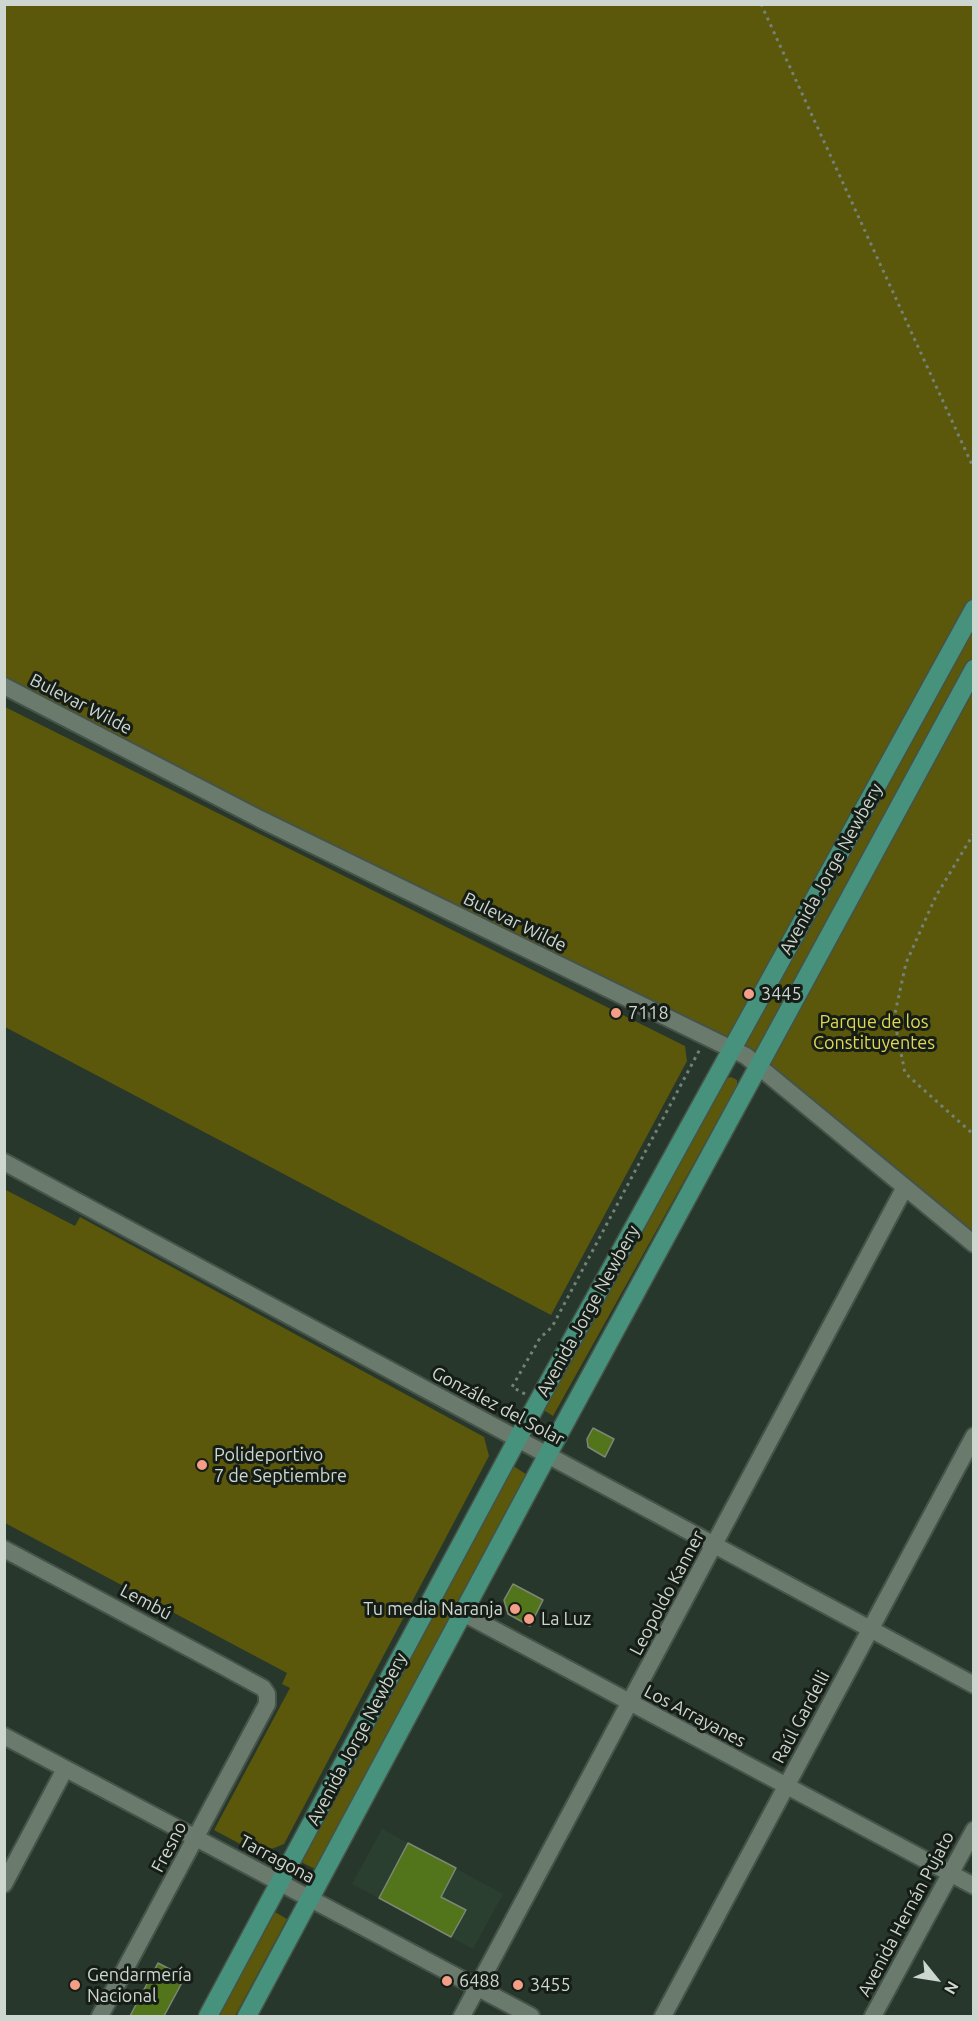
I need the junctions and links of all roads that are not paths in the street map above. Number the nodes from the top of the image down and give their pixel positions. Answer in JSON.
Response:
{"nodes":[{"id":1,"x":974,"y":609,"type":"edge"},
{"id":2,"x":974,"y":669,"type":"edge"},
{"id":3,"x":4,"y":686,"type":"edge"},
{"id":4,"x":732,"y":1049,"type":"junction"},
{"id":5,"x":759,"y":1065,"type":"junction"},
{"id":6,"x":4,"y":1162,"type":"edge"},
{"id":7,"x":905,"y":1187,"type":"junction"},
{"id":8,"x":974,"y":1244,"type":"edge"},
{"id":9,"x":974,"y":1436,"type":"edge"},
{"id":10,"x":518,"y":1438,"type":"junction"},
{"id":11,"x":548,"y":1454,"type":"junction"},
{"id":12,"x":715,"y":1545,"type":"junction"},
{"id":13,"x":4,"y":1549,"type":"edge"},
{"id":14,"x":463,"y":1614,"type":"junction"},
{"id":15,"x":870,"y":1629,"type":"junction"},
{"id":16,"x":974,"y":1685,"type":"edge"},
{"id":17,"x":267,"y":1694,"type":"joint"},
{"id":18,"x":631,"y":1703,"type":"junction"},
{"id":19,"x":4,"y":1736,"type":"edge"},
{"id":20,"x":65,"y":1769,"type":"junction"},
{"id":21,"x":786,"y":1786,"type":"junction"},
{"id":22,"x":974,"y":1830,"type":"edge"},
{"id":23,"x":195,"y":1838,"type":"junction"},
{"id":24,"x":950,"y":1874,"type":"junction"},
{"id":25,"x":280,"y":1883,"type":"junction"},
{"id":26,"x":4,"y":1884,"type":"edge"},
{"id":27,"x":974,"y":1886,"type":"edge"},
{"id":28,"x":310,"y":1899,"type":"junction"},
{"id":29,"x":477,"y":1988,"type":"junction"},
{"id":30,"x":100,"y":2016,"type":"edge"},
{"id":31,"x":208,"y":2016,"type":"edge"},
{"id":32,"x":247,"y":2016,"type":"edge"},
{"id":33,"x":462,"y":2016,"type":"edge"},
{"id":34,"x":531,"y":2016,"type":"edge"},
{"id":35,"x":663,"y":2016,"type":"edge"},
{"id":36,"x":873,"y":2016,"type":"edge"}],
"edges":[{"from":1,"to":4,"type":"main road","name":"Avenida Jorge Newbery"},
{"from":2,"to":5,"type":"main road","name":"Avenida Jorge Newbery"},
{"from":3,"to":4,"type":"street","name":"Bulevar Wilde"},
{"from":4,"to":5,"type":"street","name":"Bulevar Wilde"},
{"from":4,"to":10,"type":"main road","name":"Avenida Jorge Newbery"},
{"from":5,"to":7,"type":"street","name":"Bulevar Wilde"},
{"from":5,"to":11,"type":"main road","name":"Avenida Jorge Newbery"},
{"from":6,"to":10,"type":"street","name":"González del Solar"},
{"from":7,"to":8,"type":"street","name":"Bulevar Wilde"},
{"from":7,"to":12,"type":"street","name":"Leopoldo Kanner"},
{"from":9,"to":15,"type":"street","name":"Raúl Gardelli"},
{"from":10,"to":11,"type":"street","name":"González del Solar"},
{"from":10,"to":25,"type":"main road","name":"Avenida Jorge Newbery"},
{"from":11,"to":12,"type":"street","name":"González del Solar"},
{"from":11,"to":14,"type":"main road","name":"Avenida Jorge Newbery"},
{"from":12,"to":15,"type":"street","name":"González del Solar"},
{"from":12,"to":18,"type":"street","name":"Leopoldo Kanner"},
{"from":13,"to":17,"type":"street","name":"Lembú"},
{"from":14,"to":18,"type":"street","name":"Los Arrayanes"},
{"from":14,"to":28,"type":"main road","name":"Avenida Jorge Newbery"},
{"from":15,"to":16,"type":"street","name":"González del Solar"},
{"from":15,"to":21,"type":"street","name":"Raúl Gardelli"},
{"from":17,"to":23,"type":"street","name":"Fresno"},
{"from":18,"to":21,"type":"street","name":"Los Arrayanes"},
{"from":18,"to":29,"type":"street","name":"Leopoldo Kanner"},
{"from":19,"to":20,"type":"street","name":"Tarragona"},
{"from":20,"to":23,"type":"street","name":"Tarragona"},
{"from":20,"to":26,"type":"street"},
{"from":21,"to":24,"type":"street","name":"Los Arrayanes"},
{"from":21,"to":35,"type":"street","name":"Raúl Gardelli"},
{"from":22,"to":24,"type":"street","name":"Avenida Hernán Pujato"},
{"from":23,"to":25,"type":"street","name":"Tarragona"},
{"from":23,"to":30,"type":"street","name":"Fresno"},
{"from":24,"to":27,"type":"street","name":"Los Arrayanes"},
{"from":24,"to":36,"type":"street","name":"Avenida Hernán Pujato"},
{"from":25,"to":28,"type":"street","name":"Tarragona"},
{"from":25,"to":31,"type":"main road","name":"Avenida Jorge Newbery"},
{"from":28,"to":29,"type":"street","name":"Tarragona"},
{"from":28,"to":32,"type":"main road","name":"Avenida Jorge Newbery"},
{"from":29,"to":33,"type":"street","name":"Leopoldo Kanner"},
{"from":29,"to":34,"type":"street","name":"Tarragona"}]}
